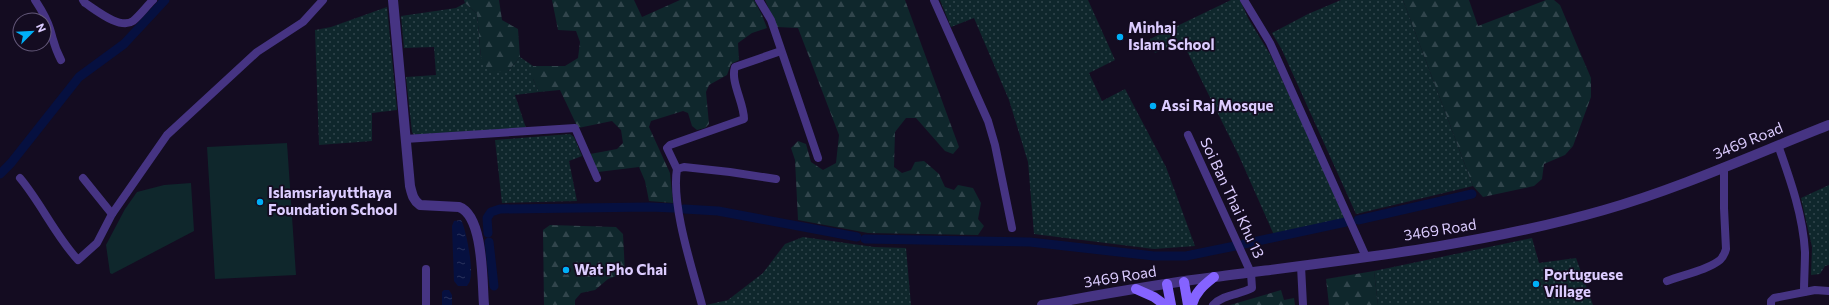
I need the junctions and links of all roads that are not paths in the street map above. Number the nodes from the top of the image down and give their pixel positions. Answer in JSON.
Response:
{"nodes":[{"id":1,"x":35,"y":0,"type":"edge"},
{"id":2,"x":83,"y":0,"type":"edge"},
{"id":3,"x":152,"y":0,"type":"edge"},
{"id":4,"x":323,"y":0,"type":"edge"},
{"id":5,"x":392,"y":0,"type":"edge"},
{"id":6,"x":759,"y":0,"type":"edge"},
{"id":7,"x":934,"y":0,"type":"edge"},
{"id":8,"x":1244,"y":0,"type":"edge"},
{"id":9,"x":781,"y":51,"type":"junction"},
{"id":10,"x":61,"y":60,"type":"dead end"},
{"id":11,"x":1829,"y":124,"type":"edge"},
{"id":12,"x":1188,"y":135,"type":"dead end"},
{"id":13,"x":406,"y":139,"type":"junction"},
{"id":14,"x":1778,"y":145,"type":"junction"},
{"id":15,"x":818,"y":158,"type":"dead end"},
{"id":16,"x":1724,"y":167,"type":"junction"},
{"id":17,"x":677,"y":168,"type":"junction"},
{"id":18,"x":20,"y":178,"type":"dead end"},
{"id":19,"x":83,"y":178,"type":"dead end"},
{"id":20,"x":597,"y":178,"type":"dead end"},
{"id":21,"x":776,"y":179,"type":"dead end"},
{"id":22,"x":112,"y":214,"type":"junction"},
{"id":23,"x":1012,"y":228,"type":"dead end"},
{"id":24,"x":1366,"y":257,"type":"junction"},
{"id":25,"x":1301,"y":266,"type":"junction"},
{"id":26,"x":426,"y":269,"type":"dead end"},
{"id":27,"x":1251,"y":273,"type":"junction"},
{"id":28,"x":1214,"y":277,"type":"junction"},
{"id":29,"x":1667,"y":281,"type":"dead end"},
{"id":30,"x":1184,"y":282,"type":"junction"},
{"id":31,"x":1167,"y":284,"type":"junction"},
{"id":32,"x":1136,"y":289,"type":"junction"},
{"id":33,"x":1829,"y":291,"type":"edge"},
{"id":34,"x":1804,"y":292,"type":"junction"},
{"id":35,"x":1062,"y":303,"type":"edge"},
{"id":36,"x":426,"y":305,"type":"edge"},
{"id":37,"x":484,"y":305,"type":"edge"},
{"id":38,"x":702,"y":305,"type":"edge"},
{"id":39,"x":1042,"y":305,"type":"edge"},
{"id":40,"x":1165,"y":305,"type":"edge"},
{"id":41,"x":1171,"y":305,"type":"edge"},
{"id":42,"x":1188,"y":305,"type":"edge"},
{"id":43,"x":1192,"y":305,"type":"edge"},
{"id":44,"x":1213,"y":305,"type":"edge"},
{"id":45,"x":1303,"y":305,"type":"edge"},
{"id":46,"x":1771,"y":305,"type":"edge"}],
"edges":[{"from":1,"to":10,"type":"street"},
{"from":2,"to":3,"type":"street"},
{"from":4,"to":22,"type":"street"},
{"from":5,"to":13,"type":"street"},
{"from":6,"to":9,"type":"street"},
{"from":7,"to":23,"type":"street"},
{"from":8,"to":24,"type":"street"},
{"from":9,"to":15,"type":"street"},
{"from":9,"to":17,"type":"street"},
{"from":11,"to":14,"type":"street","name":"3469 Road"},
{"from":12,"to":27,"type":"street","name":"Soi Ban Thai Khu 13"},
{"from":13,"to":20,"type":"street"},
{"from":13,"to":37,"type":"street"},
{"from":14,"to":16,"type":"street","name":"3469 Road"},
{"from":14,"to":34,"type":"street"},
{"from":16,"to":24,"type":"street","name":"3469 Road"},
{"from":16,"to":29,"type":"street"},
{"from":17,"to":21,"type":"street"},
{"from":17,"to":38,"type":"street"},
{"from":18,"to":22,"type":"street"},
{"from":19,"to":22,"type":"street"},
{"from":24,"to":25,"type":"street","name":"3469 Road"},
{"from":25,"to":27,"type":"street","name":"3469 Road"},
{"from":25,"to":45,"type":"street"},
{"from":26,"to":36,"type":"street"},
{"from":27,"to":28,"type":"street","name":"3469 Road"},
{"from":27,"to":44,"type":"street"},
{"from":28,"to":30,"type":"street","name":"3469 Road"},
{"from":28,"to":43,"type":"main road"},
{"from":30,"to":31,"type":"street","name":"3469 Road"},
{"from":30,"to":42,"type":"main road"},
{"from":31,"to":32,"type":"street","name":"3469 Road"},
{"from":31,"to":41,"type":"main road"},
{"from":32,"to":35,"type":"street","name":"3469 Road"},
{"from":32,"to":40,"type":"main road"},
{"from":33,"to":34,"type":"street"},
{"from":34,"to":46,"type":"street"},
{"from":35,"to":39,"type":"street","name":"3469 Road"}]}
